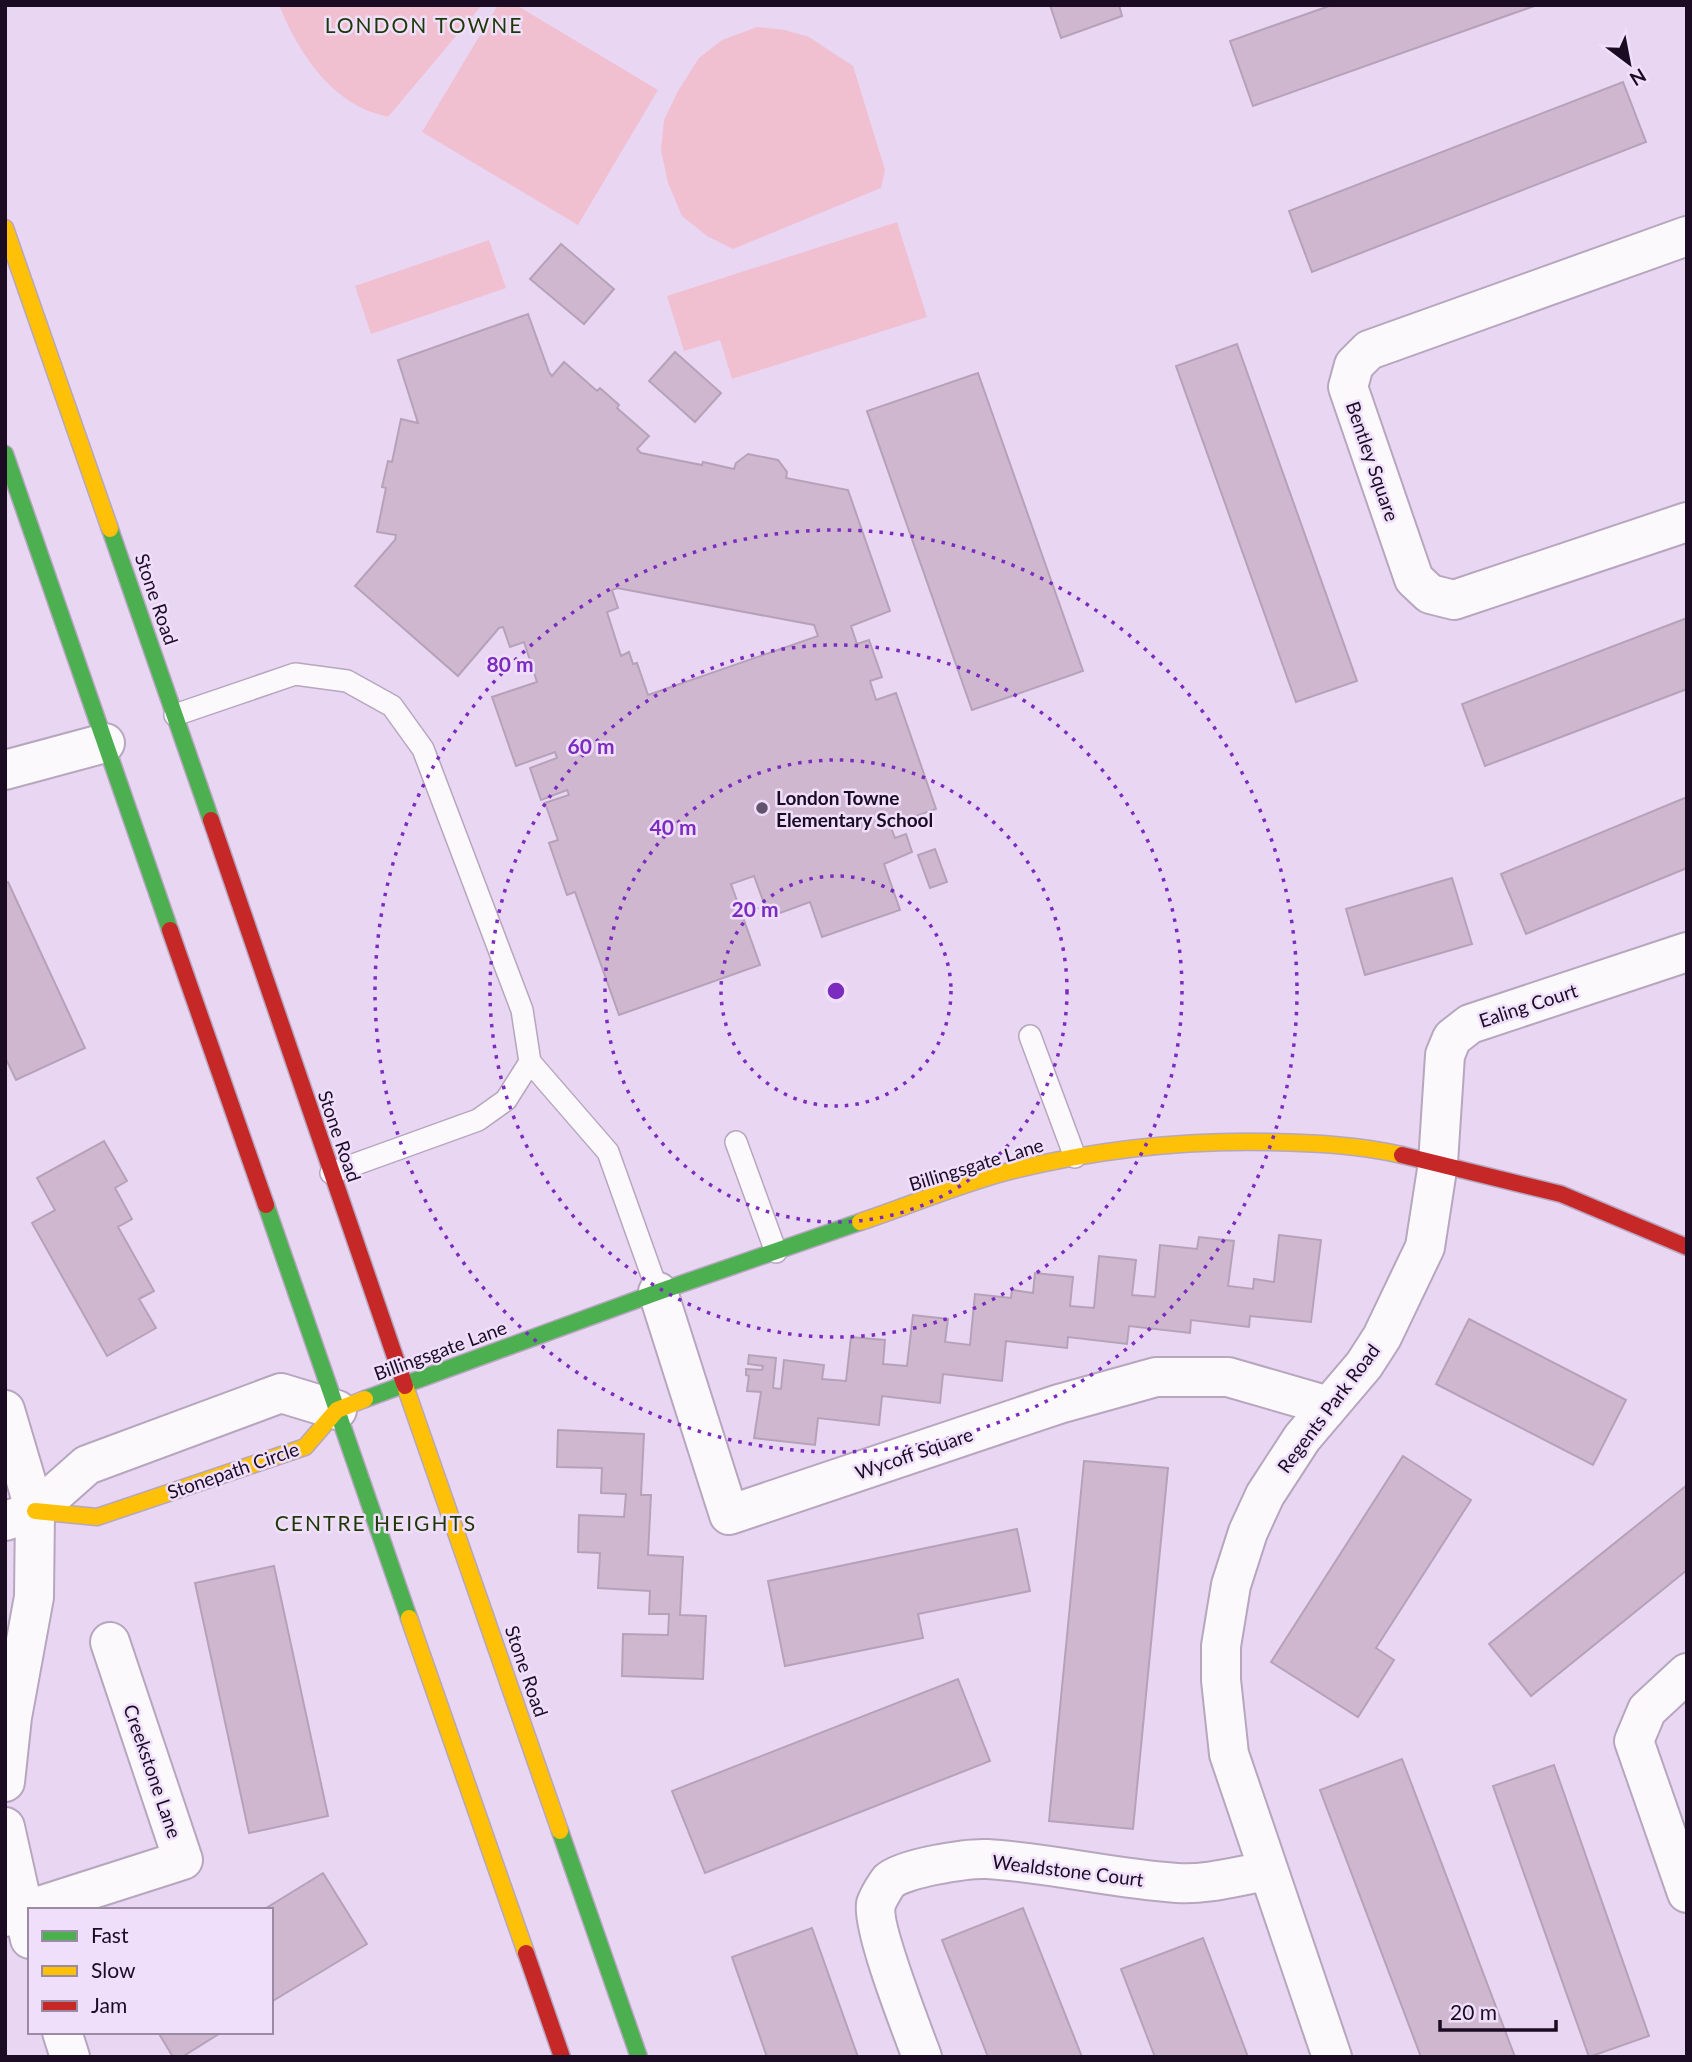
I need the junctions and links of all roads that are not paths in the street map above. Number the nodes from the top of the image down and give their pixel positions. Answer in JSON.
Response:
{"nodes":[{"id":1,"x":5,"y":228,"type":"edge"},
{"id":2,"x":1687,"y":236,"type":"edge"},
{"id":3,"x":5,"y":454,"type":"edge"},
{"id":4,"x":1687,"y":522,"type":"edge"},
{"id":5,"x":175,"y":715,"type":"junction"},
{"id":6,"x":105,"y":743,"type":"junction"},
{"id":7,"x":5,"y":770,"type":"edge"},
{"id":8,"x":1687,"y":952,"type":"edge"},
{"id":9,"x":1030,"y":1036,"type":"dead end"},
{"id":10,"x":530,"y":1062,"type":"junction"},
{"id":11,"x":736,"y":1142,"type":"dead end"},
{"id":12,"x":1075,"y":1157,"type":"junction"},
{"id":13,"x":1438,"y":1163,"type":"junction"},
{"id":14,"x":331,"y":1173,"type":"junction"},
{"id":15,"x":1687,"y":1247,"type":"edge"},
{"id":16,"x":776,"y":1252,"type":"junction"},
{"id":17,"x":659,"y":1292,"type":"junction"},
{"id":18,"x":405,"y":1384,"type":"junction"},
{"id":19,"x":5,"y":1410,"type":"edge"},
{"id":20,"x":337,"y":1410,"type":"junction"},
{"id":21,"x":1326,"y":1410,"type":"junction"},
{"id":22,"x":20,"y":1516,"type":"edge"},
{"id":23,"x":110,"y":1642,"type":"dead end"},
{"id":24,"x":1687,"y":1673,"type":"edge"},
{"id":25,"x":5,"y":1782,"type":"edge"},
{"id":26,"x":5,"y":1827,"type":"edge"},
{"id":27,"x":1267,"y":1871,"type":"junction"},
{"id":28,"x":1687,"y":1893,"type":"edge"},
{"id":29,"x":56,"y":1908,"type":"edge"},
{"id":30,"x":19,"y":1922,"type":"edge"},
{"id":31,"x":63,"y":2034,"type":"edge"},
{"id":32,"x":70,"y":2057,"type":"edge"},
{"id":33,"x":562,"y":2057,"type":"edge"},
{"id":34,"x":639,"y":2057,"type":"edge"},
{"id":35,"x":922,"y":2057,"type":"edge"},
{"id":36,"x":1332,"y":2057,"type":"edge"}],
"edges":[{"from":1,"to":5,"type":"main road","name":"Stone Road"},
{"from":2,"to":4,"type":"street","name":"Bentley Square"},
{"from":3,"to":6,"type":"main road"},
{"from":5,"to":10,"type":"lane"},
{"from":5,"to":14,"type":"main road","name":"Stone Road"},
{"from":6,"to":7,"type":"street"},
{"from":6,"to":20,"type":"main road"},
{"from":8,"to":13,"type":"street","name":"Ealing Court"},
{"from":9,"to":12,"type":"lane"},
{"from":10,"to":14,"type":"lane"},
{"from":10,"to":17,"type":"lane"},
{"from":11,"to":16,"type":"lane"},
{"from":12,"to":13,"type":"main road","name":"Billingsgate Lane"},
{"from":12,"to":16,"type":"main road","name":"Billingsgate Lane"},
{"from":13,"to":15,"type":"main road","name":"Billingsgate Lane"},
{"from":13,"to":21,"type":"street","name":"Regents Park Road"},
{"from":14,"to":18,"type":"main road","name":"Stone Road"},
{"from":16,"to":17,"type":"main road","name":"Billingsgate Lane"},
{"from":17,"to":18,"type":"main road","name":"Billingsgate Lane"},
{"from":17,"to":21,"type":"street","name":"Wycoff Square"},
{"from":18,"to":20,"type":"main road","name":"Billingsgate Lane"},
{"from":18,"to":34,"type":"main road","name":"Stone Road"},
{"from":19,"to":22,"type":"street"},
{"from":20,"to":22,"type":"main road","name":"Stonepath Circle"},
{"from":20,"to":22,"type":"street"},
{"from":20,"to":33,"type":"main road"},
{"from":21,"to":27,"type":"street","name":"Regents Park Road"},
{"from":22,"to":25,"type":"street"},
{"from":23,"to":29,"type":"street","name":"Creekstone Lane"},
{"from":24,"to":28,"type":"street"},
{"from":26,"to":30,"type":"street","name":"Creekstone Lane"},
{"from":27,"to":35,"type":"street","name":"Wealdstone Court"},
{"from":27,"to":36,"type":"street","name":"Regents Park Road"},
{"from":31,"to":32,"type":"street"}]}
